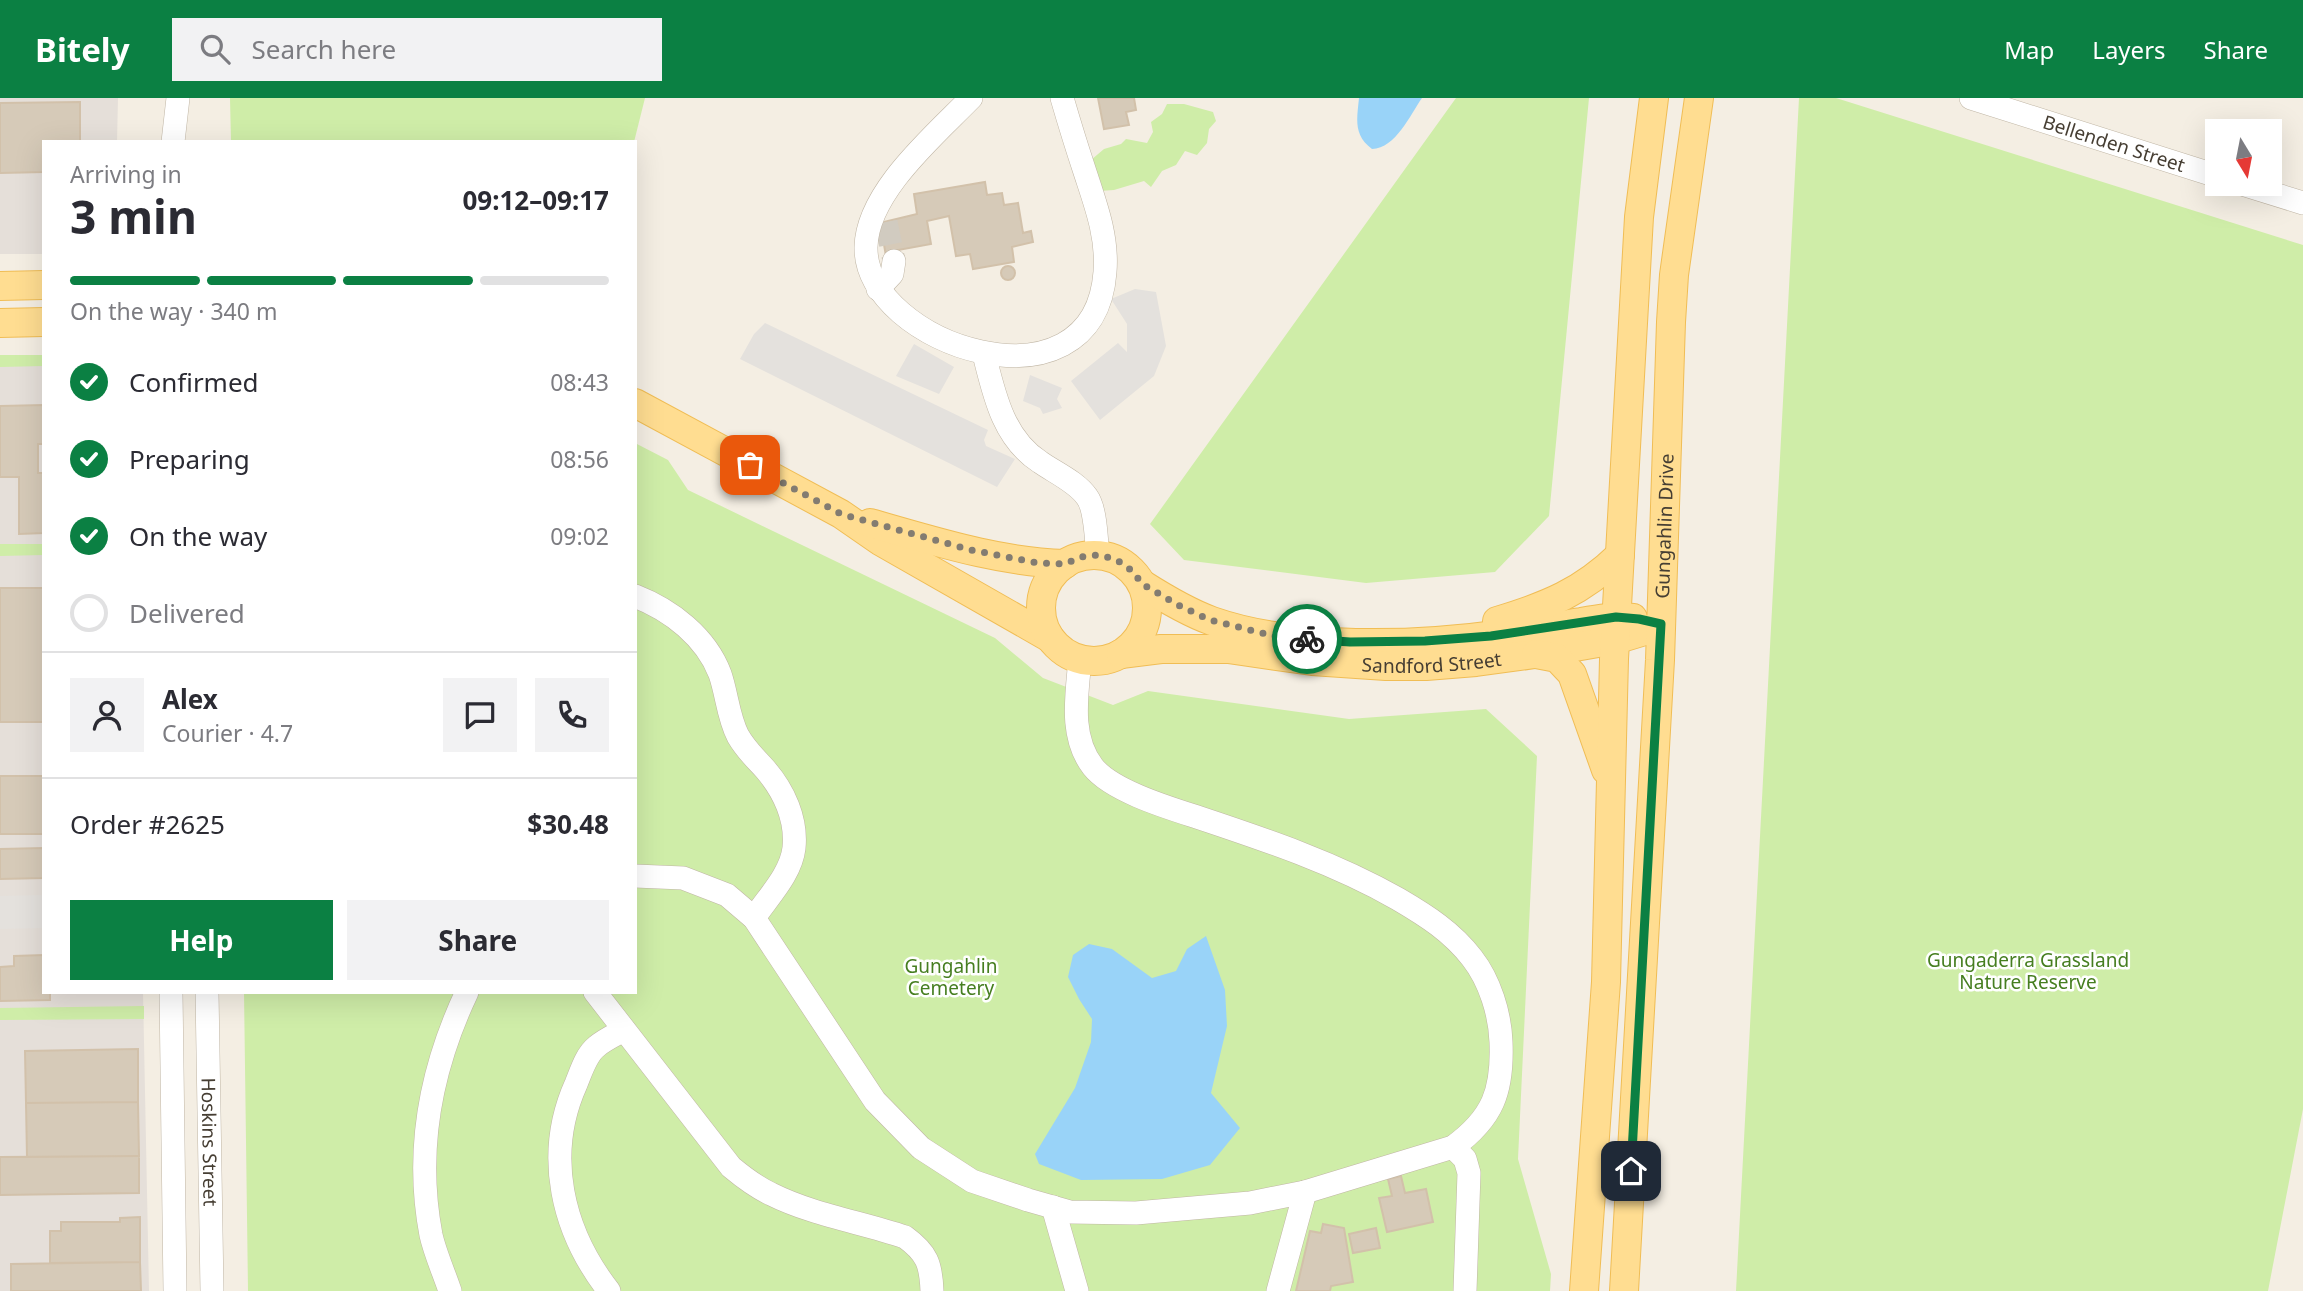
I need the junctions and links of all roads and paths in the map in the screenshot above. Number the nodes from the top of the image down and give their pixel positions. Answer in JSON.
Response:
{"nodes":[{"id":1,"x":178,"y":98,"type":"edge"},
{"id":2,"x":184,"y":98,"type":"edge"},
{"id":3,"x":971,"y":98,"type":"edge"},
{"id":4,"x":1062,"y":98,"type":"edge"},
{"id":5,"x":1654,"y":98,"type":"edge"},
{"id":6,"x":1699,"y":98,"type":"edge"},
{"id":7,"x":1971,"y":98,"type":"edge"},
{"id":8,"x":173,"y":140,"type":"edge"},
{"id":9,"x":187,"y":140,"type":"edge"},
{"id":10,"x":2205,"y":172,"type":"edge"},
{"id":11,"x":882,"y":196,"type":"junction"},
{"id":12,"x":2281,"y":196,"type":"edge"},
{"id":13,"x":2303,"y":203,"type":"edge"},
{"id":14,"x":886,"y":222,"type":"tunnel mouth"},
{"id":15,"x":894,"y":261,"type":"tunnel mouth"},
{"id":16,"x":42,"y":285,"type":"edge"},
{"id":17,"x":0,"y":286,"type":"edge"},
{"id":18,"x":878,"y":289,"type":"junction"},
{"id":19,"x":42,"y":322,"type":"edge"},
{"id":20,"x":0,"y":323,"type":"edge"},
{"id":21,"x":984,"y":354,"type":"junction"},
{"id":22,"x":637,"y":404,"type":"edge"},
{"id":23,"x":841,"y":514,"type":"junction"},
{"id":24,"x":1098,"y":555,"type":"junction"},
{"id":25,"x":1620,"y":555,"type":"junction"},
{"id":26,"x":1065,"y":564,"type":"junction"},
{"id":27,"x":1142,"y":584,"type":"junction"},
{"id":28,"x":637,"y":597,"type":"edge"},
{"id":29,"x":1661,"y":625,"type":"junction"},
{"id":30,"x":1616,"y":628,"type":"junction"},
{"id":31,"x":1050,"y":638,"type":"junction"},
{"id":32,"x":1402,"y":642,"type":"junction"},
{"id":33,"x":1121,"y":654,"type":"junction"},
{"id":34,"x":1535,"y":654,"type":"junction"},
{"id":35,"x":1080,"y":659,"type":"junction"},
{"id":36,"x":1612,"y":789,"type":"junction"},
{"id":37,"x":637,"y":876,"type":"edge"},
{"id":38,"x":754,"y":918,"type":"junction"},
{"id":39,"x":170,"y":994,"type":"edge"},
{"id":40,"x":207,"y":994,"type":"edge"},
{"id":41,"x":466,"y":994,"type":"edge"},
{"id":42,"x":597,"y":994,"type":"edge"},
{"id":43,"x":624,"y":1030,"type":"junction"},
{"id":44,"x":209,"y":1108,"type":"junction"},
{"id":45,"x":172,"y":1109,"type":"junction"},
{"id":46,"x":1453,"y":1147,"type":"junction"},
{"id":47,"x":1306,"y":1192,"type":"junction"},
{"id":48,"x":1053,"y":1207,"type":"junction"},
{"id":49,"x":175,"y":1291,"type":"edge"},
{"id":50,"x":212,"y":1291,"type":"edge"},
{"id":51,"x":450,"y":1291,"type":"edge"},
{"id":52,"x":609,"y":1291,"type":"edge"},
{"id":53,"x":932,"y":1291,"type":"edge"},
{"id":54,"x":1077,"y":1291,"type":"edge"},
{"id":55,"x":1278,"y":1291,"type":"edge"},
{"id":56,"x":1465,"y":1291,"type":"edge"},
{"id":57,"x":1584,"y":1291,"type":"edge"},
{"id":58,"x":1624,"y":1291,"type":"edge"}],
"edges":[{"from":1,"to":8,"type":"street"},
{"from":2,"to":9,"type":"street"},
{"from":3,"to":11,"type":"street"},
{"from":4,"to":21,"type":"street"},
{"from":5,"to":25,"type":"main road"},
{"from":6,"to":29,"type":"main road","name":"Gungahlin Drive"},
{"from":7,"to":10,"type":"street","name":"Bellenden Street"},
{"from":11,"to":14,"type":"street"},
{"from":11,"to":18,"type":"street"},
{"from":12,"to":13,"type":"street"},
{"from":15,"to":18,"type":"street"},
{"from":16,"to":17,"type":"main road"},
{"from":18,"to":21,"type":"street"},
{"from":19,"to":20,"type":"main road"},
{"from":21,"to":24,"type":"street"},
{"from":22,"to":23,"type":"main road"},
{"from":23,"to":26,"type":"main road"},
{"from":23,"to":31,"type":"main road"},
{"from":24,"to":26,"type":"main road"},
{"from":24,"to":27,"type":"main road"},
{"from":25,"to":30,"type":"main road"},
{"from":25,"to":32,"type":"main road"},
{"from":26,"to":31,"type":"main road"},
{"from":27,"to":32,"type":"main road","name":"Sandford Street"},
{"from":27,"to":33,"type":"main road"},
{"from":28,"to":38,"type":"street"},
{"from":29,"to":30,"type":"main road"},
{"from":29,"to":58,"type":"main road","name":"Gungahlin Drive"},
{"from":30,"to":32,"type":"main road","name":"Sandford Street"},
{"from":30,"to":34,"type":"main road","name":"Sandford Street"},
{"from":30,"to":36,"type":"main road"},
{"from":31,"to":35,"type":"main road"},
{"from":33,"to":34,"type":"main road","name":"Sandford Street"},
{"from":33,"to":35,"type":"main road"},
{"from":34,"to":36,"type":"main road"},
{"from":35,"to":46,"type":"street"},
{"from":36,"to":57,"type":"main road"},
{"from":37,"to":38,"type":"street"},
{"from":38,"to":48,"type":"street"},
{"from":39,"to":45,"type":"street","name":"Hoskins Street"},
{"from":40,"to":44,"type":"street","name":"Hoskins Street"},
{"from":41,"to":51,"type":"street"},
{"from":42,"to":43,"type":"street"},
{"from":43,"to":52,"type":"street"},
{"from":43,"to":53,"type":"street"},
{"from":44,"to":45,"type":"street"},
{"from":44,"to":50,"type":"street","name":"Hoskins Street"},
{"from":45,"to":49,"type":"street","name":"Hoskins Street"},
{"from":46,"to":47,"type":"street"},
{"from":46,"to":56,"type":"street"},
{"from":47,"to":48,"type":"street"},
{"from":47,"to":55,"type":"street"},
{"from":48,"to":54,"type":"street"}]}
